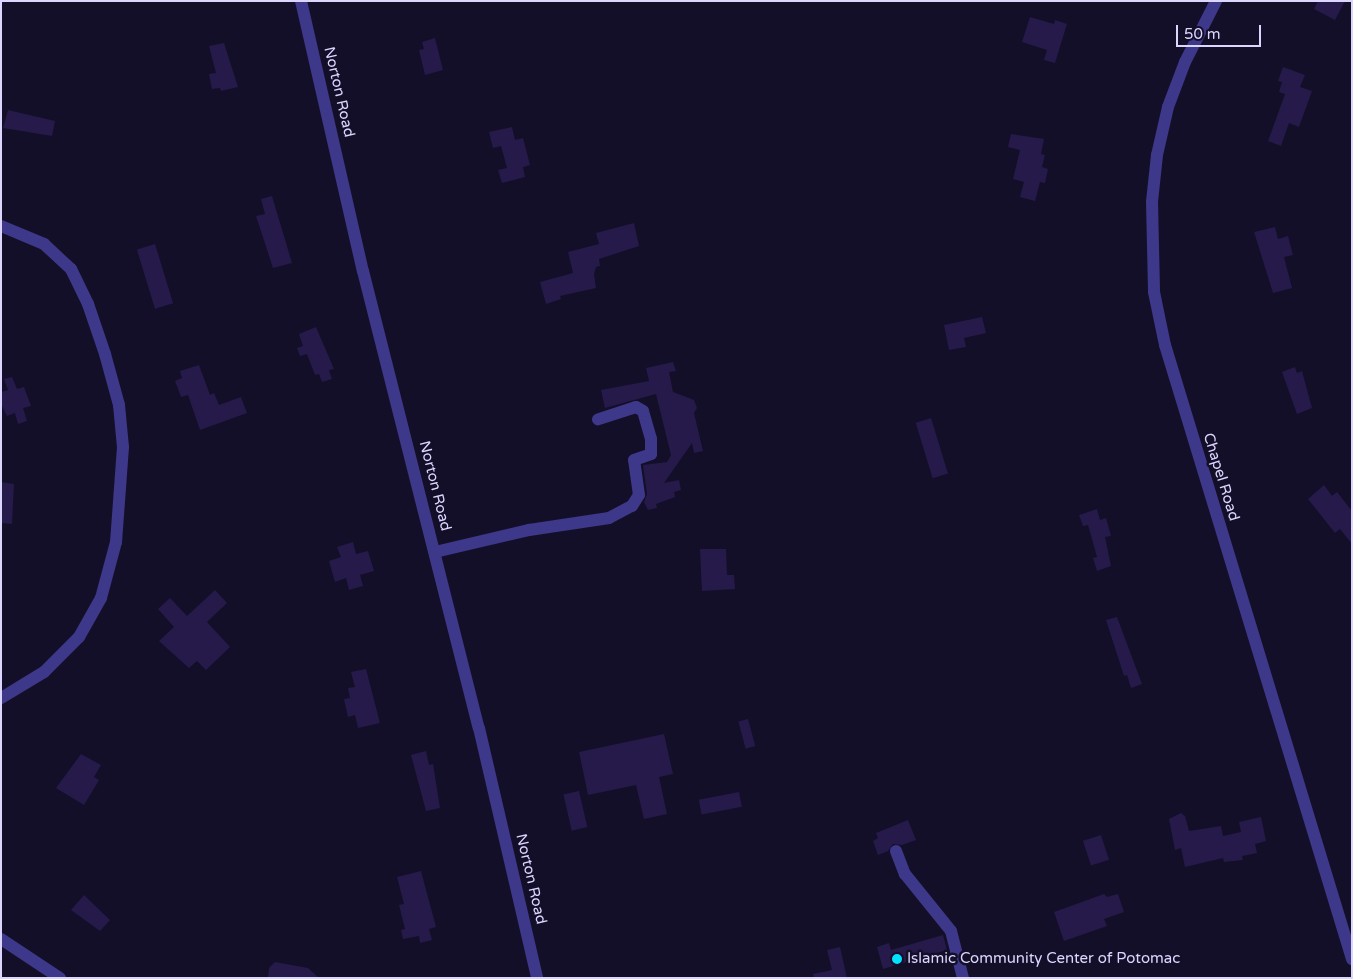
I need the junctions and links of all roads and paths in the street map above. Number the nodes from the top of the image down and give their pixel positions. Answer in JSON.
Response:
{"nodes":[{"id":1,"x":301,"y":1,"type":"edge"},
{"id":2,"x":1216,"y":1,"type":"edge"},
{"id":3,"x":1,"y":226,"type":"edge"},
{"id":4,"x":598,"y":419,"type":"dead end"},
{"id":5,"x":435,"y":552,"type":"junction"},
{"id":6,"x":1,"y":698,"type":"edge"},
{"id":7,"x":896,"y":851,"type":"dead end"},
{"id":8,"x":1,"y":939,"type":"edge"},
{"id":9,"x":1352,"y":959,"type":"edge"},
{"id":10,"x":60,"y":978,"type":"edge"},
{"id":11,"x":537,"y":978,"type":"edge"},
{"id":12,"x":963,"y":978,"type":"edge"}],
"edges":[{"from":1,"to":5,"type":"street","name":"Norton Road"},
{"from":2,"to":9,"type":"street","name":"Chapel Road"},
{"from":3,"to":6,"type":"street"},
{"from":4,"to":5,"type":"street"},
{"from":5,"to":11,"type":"street","name":"Norton Road"},
{"from":7,"to":12,"type":"street"},
{"from":8,"to":10,"type":"street"}]}
